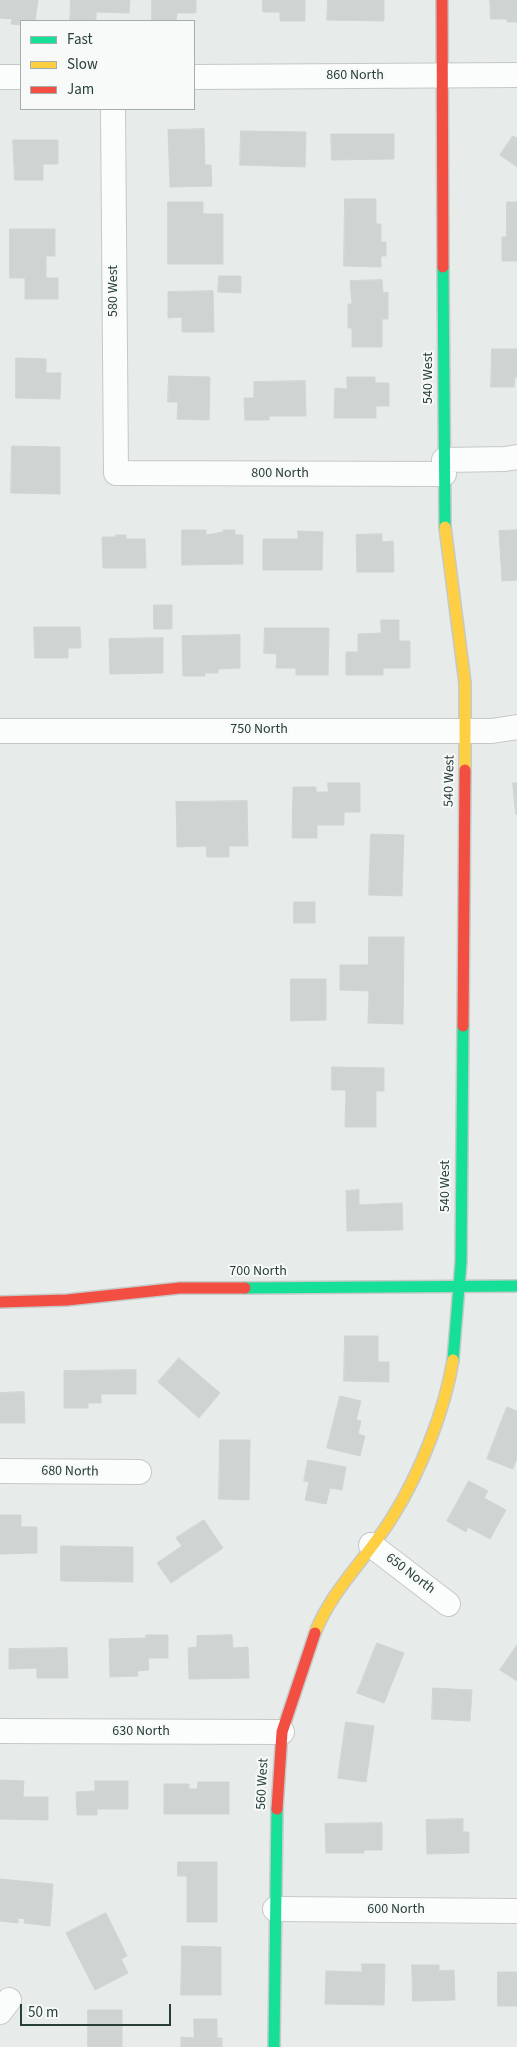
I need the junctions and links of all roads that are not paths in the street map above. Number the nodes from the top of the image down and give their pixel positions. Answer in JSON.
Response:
{"nodes":[{"id":1,"x":442,"y":0,"type":"edge"},
{"id":2,"x":517,"y":75,"type":"edge"},
{"id":3,"x":442,"y":76,"type":"junction"},
{"id":4,"x":0,"y":77,"type":"edge"},
{"id":5,"x":20,"y":77,"type":"edge"},
{"id":6,"x":195,"y":77,"type":"edge"},
{"id":7,"x":113,"y":110,"type":"edge"},
{"id":8,"x":517,"y":456,"type":"edge"},
{"id":9,"x":444,"y":467,"type":"junction"},
{"id":10,"x":116,"y":473,"type":"joint"},
{"id":11,"x":517,"y":727,"type":"edge"},
{"id":12,"x":466,"y":730,"type":"junction"},
{"id":13,"x":0,"y":732,"type":"edge"},
{"id":14,"x":517,"y":1286,"type":"edge"},
{"id":15,"x":460,"y":1288,"type":"junction"},
{"id":16,"x":0,"y":1302,"type":"edge"},
{"id":17,"x":0,"y":1471,"type":"edge"},
{"id":18,"x":139,"y":1472,"type":"dead end"},
{"id":19,"x":372,"y":1545,"type":"junction"},
{"id":20,"x":448,"y":1604,"type":"dead end"},
{"id":21,"x":0,"y":1731,"type":"edge"},
{"id":22,"x":282,"y":1732,"type":"junction"},
{"id":23,"x":275,"y":1909,"type":"junction"},
{"id":24,"x":517,"y":1911,"type":"edge"},
{"id":25,"x":274,"y":2047,"type":"edge"}],
"edges":[{"from":1,"to":3,"type":"street","name":"540 West"},
{"from":2,"to":3,"type":"street","name":"860 North"},
{"from":3,"to":6,"type":"street","name":"860 North"},
{"from":3,"to":9,"type":"street","name":"540 West"},
{"from":4,"to":5,"type":"street"},
{"from":7,"to":10,"type":"street","name":"580 West"},
{"from":8,"to":9,"type":"street","name":"800 North"},
{"from":9,"to":10,"type":"street","name":"800 North"},
{"from":9,"to":12,"type":"street","name":"540 West"},
{"from":11,"to":12,"type":"street","name":"750 North"},
{"from":12,"to":13,"type":"street","name":"750 North"},
{"from":12,"to":15,"type":"street","name":"540 West"},
{"from":14,"to":15,"type":"street","name":"700 North"},
{"from":15,"to":16,"type":"street","name":"700 North"},
{"from":15,"to":19,"type":"street","name":"540 West"},
{"from":17,"to":18,"type":"street","name":"680 North"},
{"from":19,"to":20,"type":"street","name":"650 North"},
{"from":19,"to":22,"type":"street","name":"560 West"},
{"from":21,"to":22,"type":"street","name":"630 North"},
{"from":22,"to":23,"type":"street","name":"560 West"},
{"from":23,"to":24,"type":"street","name":"600 North"},
{"from":23,"to":25,"type":"street","name":"560 West"}]}
